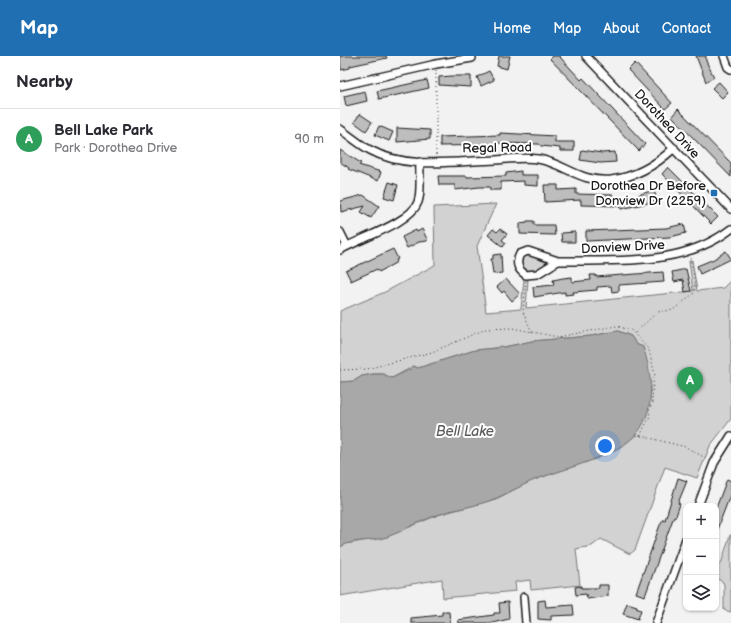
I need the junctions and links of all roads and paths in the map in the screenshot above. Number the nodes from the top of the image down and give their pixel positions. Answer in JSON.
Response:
{"nodes":[{"id":1,"x":586,"y":56,"type":"edge"},
{"id":2,"x":724,"y":56,"type":"edge"},
{"id":3,"x":472,"y":58,"type":"dead end"},
{"id":4,"x":436,"y":64,"type":"junction"},
{"id":5,"x":731,"y":69,"type":"edge"},
{"id":6,"x":340,"y":86,"type":"edge"},
{"id":7,"x":340,"y":129,"type":"edge"},
{"id":8,"x":674,"y":148,"type":"junction"},
{"id":9,"x":420,"y":162,"type":"junction"},
{"id":10,"x":436,"y":162,"type":"junction"},
{"id":11,"x":731,"y":209,"type":"edge"},
{"id":12,"x":731,"y":229,"type":"edge"},
{"id":13,"x":340,"y":232,"type":"edge"},
{"id":14,"x":343,"y":248,"type":"edge"},
{"id":15,"x":689,"y":252,"type":"junction"},
{"id":16,"x":558,"y":261,"type":"junction"},
{"id":17,"x":526,"y":275,"type":"junction"},
{"id":18,"x":532,"y":332,"type":"junction"},
{"id":19,"x":635,"y":333,"type":"junction"},
{"id":20,"x":340,"y":370,"type":"edge"},
{"id":21,"x":637,"y":436,"type":"dead end"},
{"id":22,"x":640,"y":436,"type":"junction"},
{"id":23,"x":731,"y":436,"type":"edge"},
{"id":24,"x":714,"y":464,"type":"junction"},
{"id":25,"x":699,"y":503,"type":"edge"},
{"id":26,"x":683,"y":547,"type":"edge"},
{"id":27,"x":524,"y":597,"type":"dead end"},
{"id":28,"x":526,"y":623,"type":"edge"},
{"id":29,"x":656,"y":623,"type":"edge"}],
"edges":[{"from":1,"to":8,"type":"street","name":"Dorothea Drive"},
{"from":2,"to":5,"type":"street"},
{"from":3,"to":4,"type":"street"},
{"from":4,"to":6,"type":"street"},
{"from":4,"to":10,"type":"path"},
{"from":7,"to":9,"type":"street","name":"Regal Road"},
{"from":8,"to":10,"type":"street","name":"Regal Road"},
{"from":8,"to":11,"type":"street","name":"Dorothea Drive"},
{"from":9,"to":10,"type":"street","name":"Regal Road"},
{"from":9,"to":14,"type":"street"},
{"from":12,"to":15,"type":"street","name":"Donview Drive"},
{"from":13,"to":14,"type":"street"},
{"from":15,"to":16,"type":"street","name":"Donview Drive"},
{"from":15,"to":19,"type":"path"},
{"from":16,"to":17,"type":"street"},
{"from":16,"to":17,"type":"street","name":"Donview Drive"},
{"from":17,"to":18,"type":"path"},
{"from":18,"to":19,"type":"path"},
{"from":18,"to":20,"type":"path"},
{"from":19,"to":22,"type":"path"},
{"from":21,"to":22,"type":"path"},
{"from":22,"to":24,"type":"path"},
{"from":23,"to":24,"type":"street"},
{"from":24,"to":25,"type":"street"},
{"from":26,"to":29,"type":"street"},
{"from":27,"to":28,"type":"street"}]}
